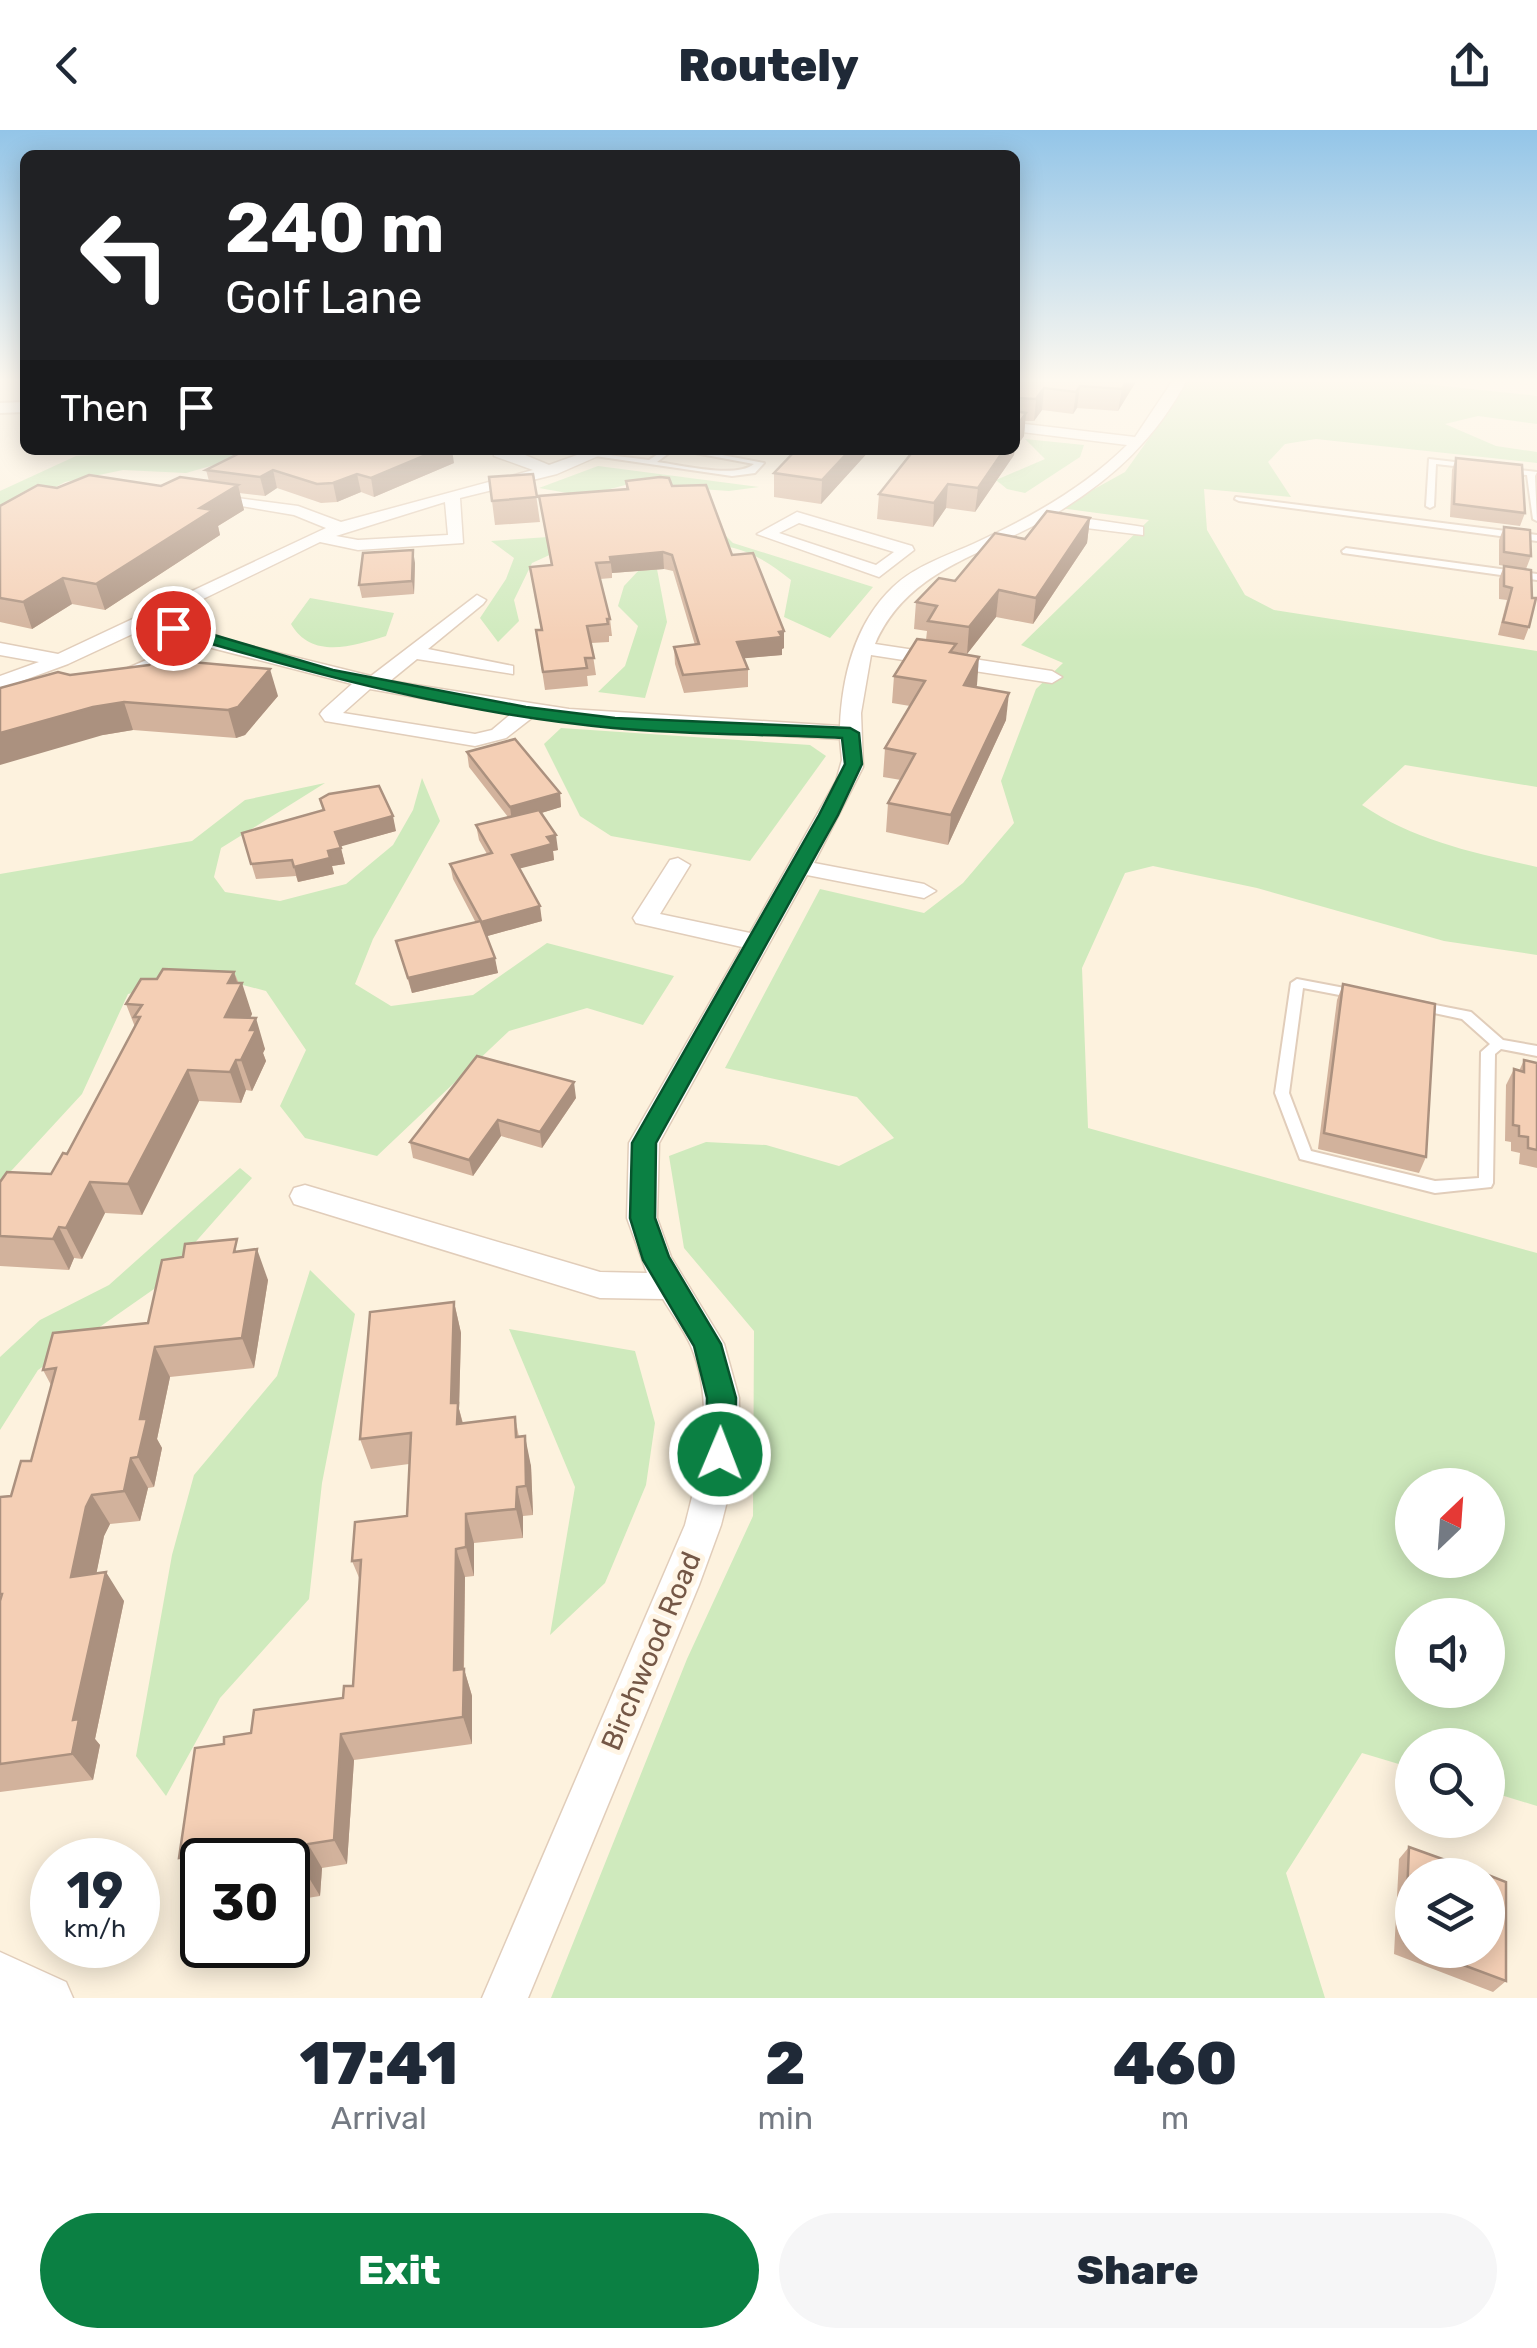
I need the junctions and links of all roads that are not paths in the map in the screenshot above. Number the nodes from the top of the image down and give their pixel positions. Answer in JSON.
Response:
{"nodes":[{"id":1,"x":539,"y":467,"type":"edge"},
{"id":2,"x":564,"y":467,"type":"edge"},
{"id":3,"x":681,"y":467,"type":"edge"},
{"id":4,"x":756,"y":467,"type":"edge"},
{"id":5,"x":1113,"y":467,"type":"edge"},
{"id":6,"x":1432,"y":467,"type":"edge"},
{"id":7,"x":1494,"y":469,"type":"edge"},
{"id":8,"x":553,"y":472,"type":"junction"},
{"id":9,"x":1534,"y":474,"type":"edge"},
{"id":10,"x":180,"y":492,"type":"edge"},
{"id":11,"x":452,"y":497,"type":"junction"},
{"id":12,"x":1239,"y":499,"type":"dead end"},
{"id":13,"x":1430,"y":506,"type":"dead end"},
{"id":14,"x":1040,"y":516,"type":"junction"},
{"id":15,"x":1537,"y":519,"type":"edge"},
{"id":16,"x":341,"y":528,"type":"junction"},
{"id":17,"x":1136,"y":531,"type":"dead end"},
{"id":18,"x":318,"y":537,"type":"junction"},
{"id":19,"x":1537,"y":538,"type":"edge"},
{"id":20,"x":1346,"y":551,"type":"dead end"},
{"id":21,"x":879,"y":572,"type":"junction"},
{"id":22,"x":1537,"y":578,"type":"edge"},
{"id":23,"x":911,"y":584,"type":"junction"},
{"id":24,"x":476,"y":600,"type":"dead end"},
{"id":25,"x":156,"y":618,"type":"junction"},
{"id":26,"x":207,"y":640,"type":"junction"},
{"id":27,"x":0,"y":648,"type":"edge"},
{"id":28,"x":863,"y":648,"type":"junction"},
{"id":29,"x":412,"y":652,"type":"junction"},
{"id":30,"x":51,"y":665,"type":"junction"},
{"id":31,"x":506,"y":670,"type":"dead end"},
{"id":32,"x":1052,"y":676,"type":"dead end"},
{"id":33,"x":110,"y":678,"type":"edge"},
{"id":34,"x":71,"y":679,"type":"edge"},
{"id":35,"x":371,"y":682,"type":"junction"},
{"id":36,"x":0,"y":683,"type":"edge"},
{"id":37,"x":526,"y":712,"type":"junction"},
{"id":38,"x":850,"y":733,"type":"junction"},
{"id":39,"x":678,"y":865,"type":"dead end"},
{"id":40,"x":800,"y":867,"type":"junction"},
{"id":41,"x":924,"y":891,"type":"dead end"},
{"id":42,"x":754,"y":942,"type":"junction"},
{"id":43,"x":1372,"y":997,"type":"edge"},
{"id":44,"x":1410,"y":1004,"type":"edge"},
{"id":45,"x":1498,"y":1044,"type":"junction"},
{"id":46,"x":1537,"y":1051,"type":"edge"},
{"id":47,"x":305,"y":1196,"type":"dead end"},
{"id":48,"x":675,"y":1286,"type":"junction"},
{"id":49,"x":0,"y":1974,"type":"edge"},
{"id":50,"x":50,"y":1998,"type":"edge"},
{"id":51,"x":505,"y":1998,"type":"edge"}],
"edges":[{"from":1,"to":8,"type":"street"},
{"from":2,"to":8,"type":"street"},
{"from":3,"to":4,"type":"lane"},
{"from":5,"to":14,"type":"street","name":"Birchwood Road"},
{"from":6,"to":13,"type":"lane"},
{"from":7,"to":9,"type":"lane"},
{"from":8,"to":11,"type":"street"},
{"from":9,"to":15,"type":"lane"},
{"from":10,"to":16,"type":"street"},
{"from":11,"to":16,"type":"street"},
{"from":11,"to":18,"type":"street"},
{"from":12,"to":19,"type":"lane"},
{"from":14,"to":17,"type":"street"},
{"from":14,"to":23,"type":"street","name":"Birchwood Road"},
{"from":16,"to":18,"type":"street"},
{"from":18,"to":25,"type":"street"},
{"from":20,"to":22,"type":"lane"},
{"from":21,"to":21,"type":"street"},
{"from":21,"to":23,"type":"street"},
{"from":23,"to":28,"type":"street","name":"Birchwood Road"},
{"from":24,"to":29,"type":"street"},
{"from":25,"to":26,"type":"street"},
{"from":25,"to":30,"type":"street"},
{"from":26,"to":33,"type":"street"},
{"from":26,"to":35,"type":"street"},
{"from":27,"to":30,"type":"street"},
{"from":28,"to":32,"type":"street"},
{"from":28,"to":38,"type":"street","name":"Birchwood Road"},
{"from":29,"to":31,"type":"street"},
{"from":29,"to":35,"type":"street"},
{"from":30,"to":34,"type":"street"},
{"from":30,"to":36,"type":"street"},
{"from":35,"to":37,"type":"street"},
{"from":35,"to":37,"type":"street"},
{"from":37,"to":38,"type":"street"},
{"from":38,"to":40,"type":"street","name":"Birchwood Road"},
{"from":39,"to":42,"type":"street"},
{"from":40,"to":41,"type":"street"},
{"from":40,"to":42,"type":"street","name":"Birchwood Road"},
{"from":42,"to":48,"type":"street","name":"Birchwood Road"},
{"from":43,"to":45,"type":"lane"},
{"from":44,"to":45,"type":"lane"},
{"from":45,"to":46,"type":"lane"},
{"from":47,"to":48,"type":"street"},
{"from":48,"to":51,"type":"street","name":"Birchwood Road"},
{"from":49,"to":50,"type":"street"}]}
